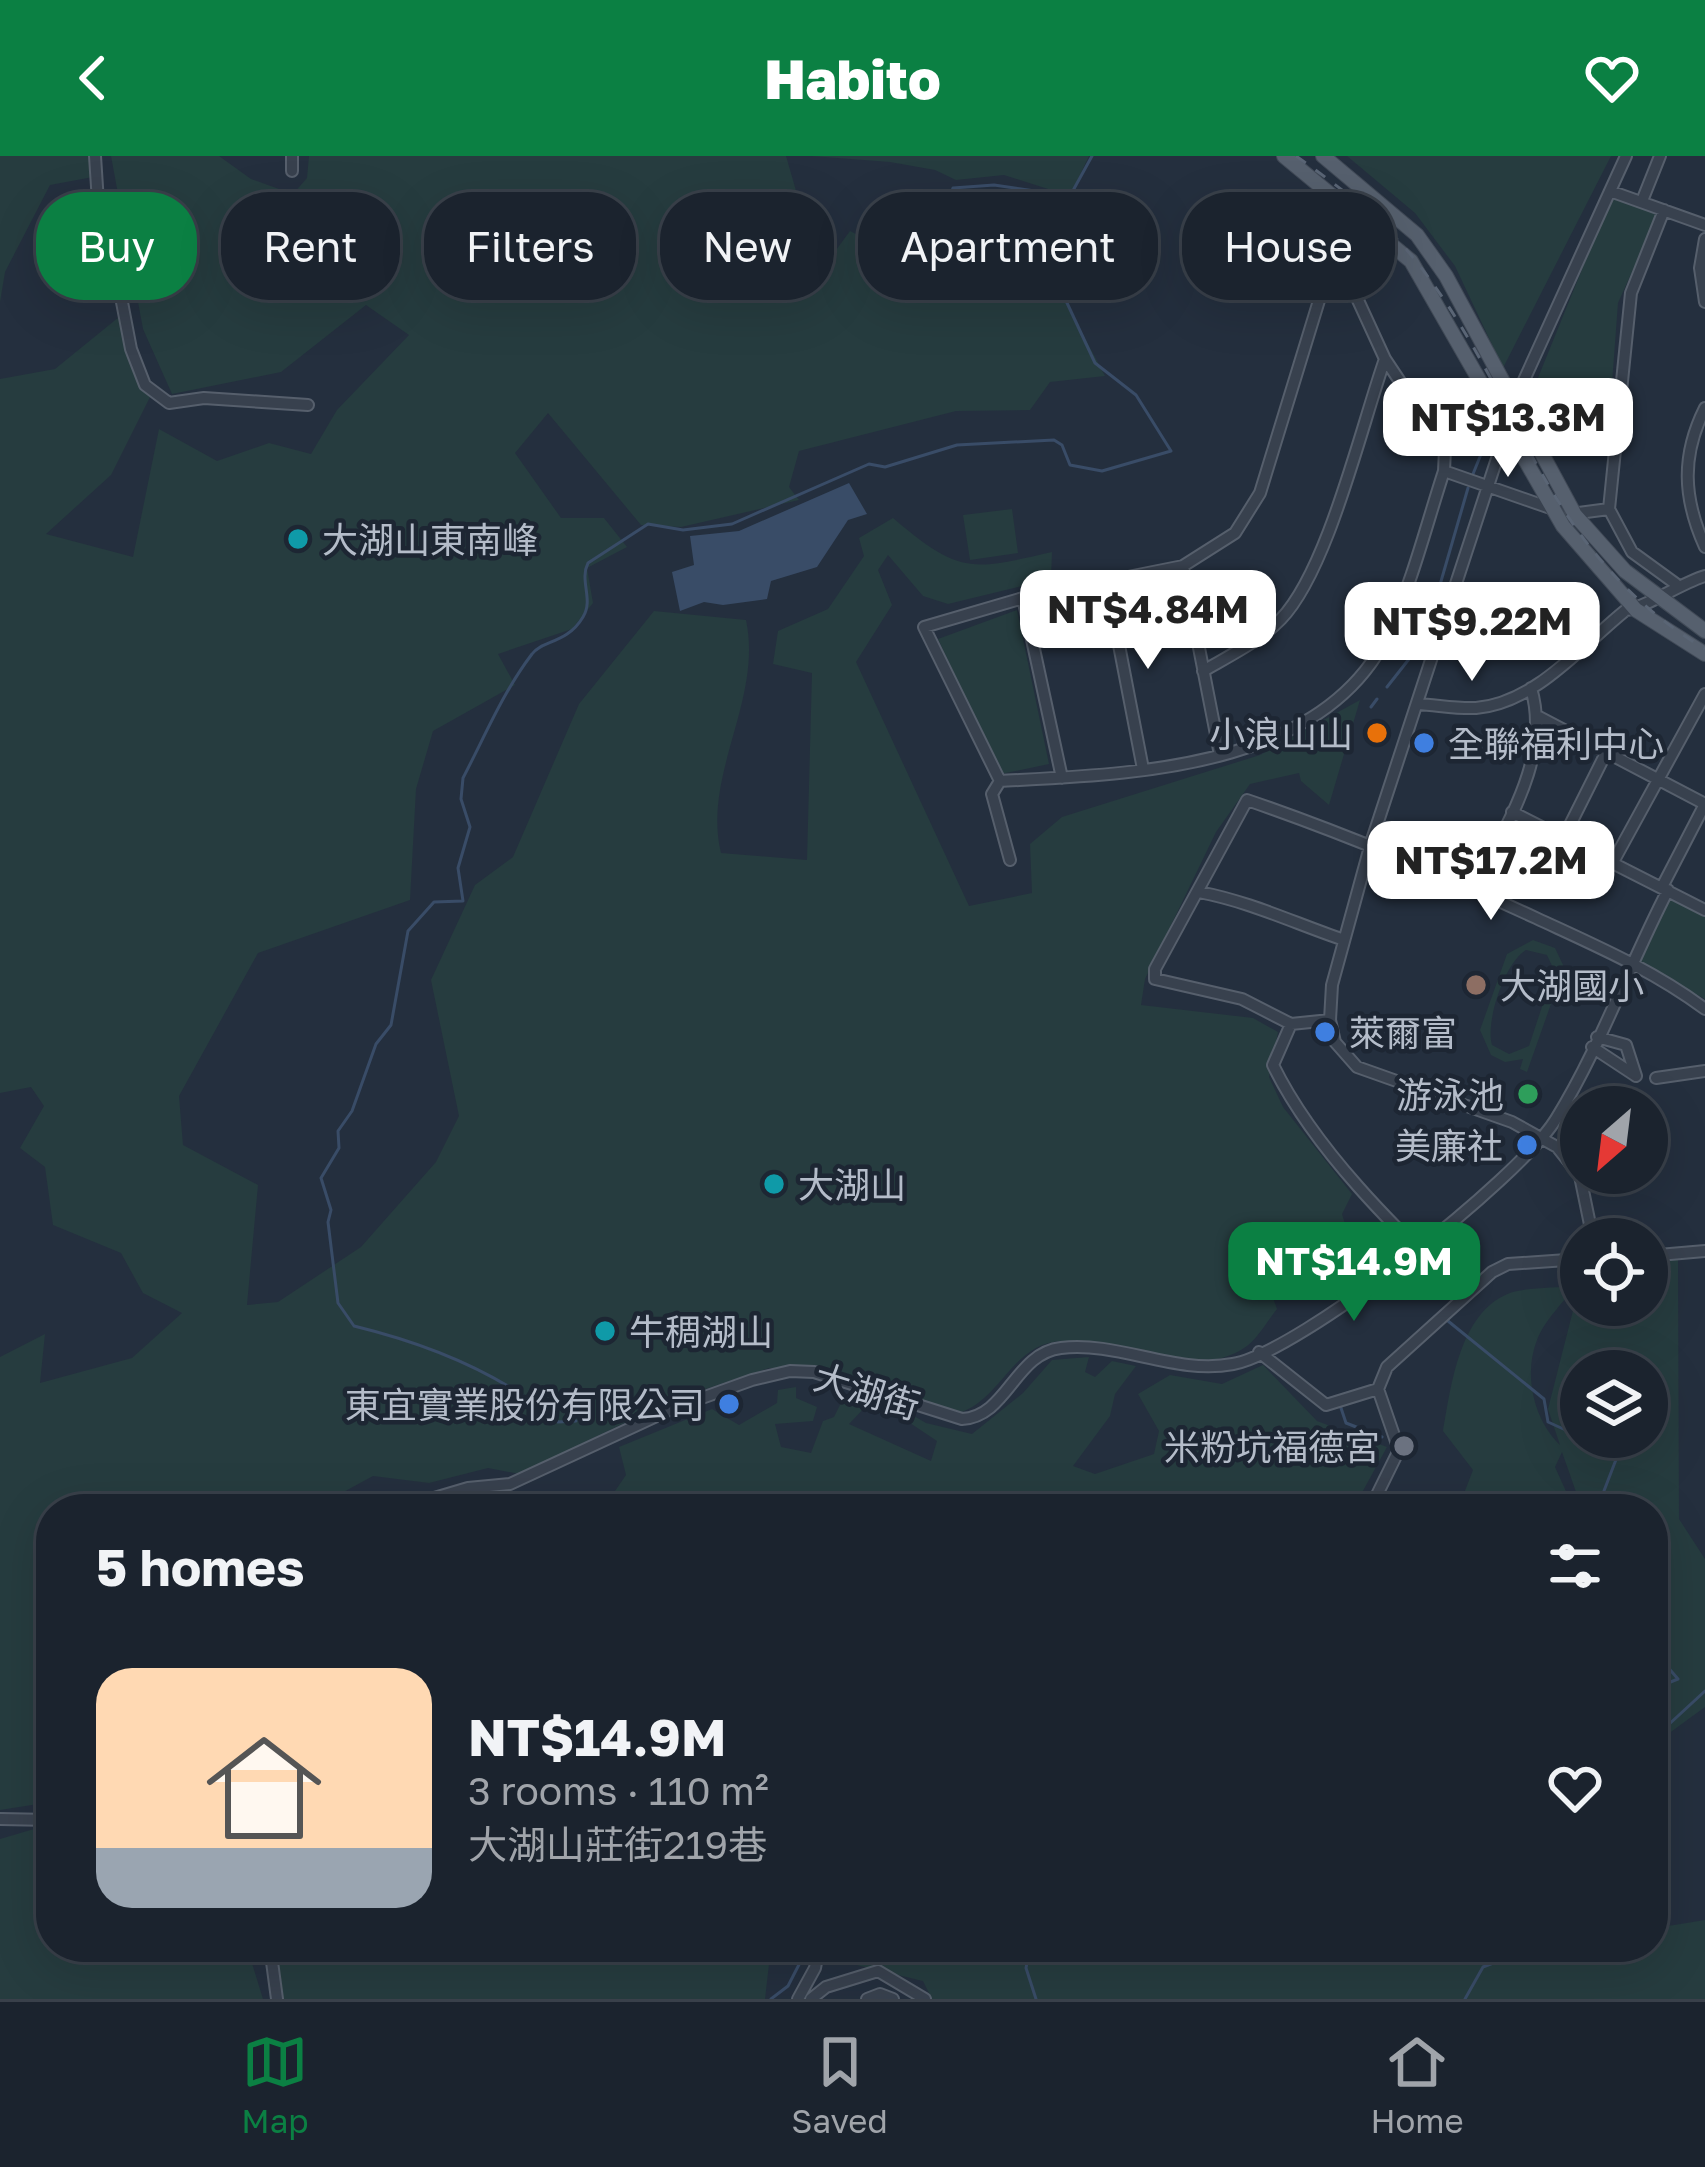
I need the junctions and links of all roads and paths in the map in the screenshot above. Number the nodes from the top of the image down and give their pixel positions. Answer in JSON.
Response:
{"nodes":[{"id":1,"x":94,"y":156,"type":"edge"},
{"id":2,"x":292,"y":156,"type":"edge"},
{"id":3,"x":1284,"y":156,"type":"edge"},
{"id":4,"x":1323,"y":156,"type":"edge"},
{"id":5,"x":1626,"y":156,"type":"edge"},
{"id":6,"x":1660,"y":156,"type":"edge"},
{"id":7,"x":292,"y":171,"type":"dead end"},
{"id":8,"x":1610,"y":191,"type":"junction"},
{"id":9,"x":1642,"y":201,"type":"junction"},
{"id":10,"x":1664,"y":210,"type":"junction"},
{"id":11,"x":1705,"y":225,"type":"edge"},
{"id":12,"x":1705,"y":239,"type":"edge"},
{"id":13,"x":1705,"y":302,"type":"edge"},
{"id":14,"x":1385,"y":359,"type":"junction"},
{"id":15,"x":1515,"y":400,"type":"junction"},
{"id":16,"x":308,"y":405,"type":"dead end"},
{"id":17,"x":1705,"y":408,"type":"edge"},
{"id":18,"x":1507,"y":428,"type":"junction"},
{"id":19,"x":1444,"y":471,"type":"junction"},
{"id":20,"x":1486,"y":486,"type":"junction"},
{"id":21,"x":1705,"y":497,"type":"edge"},
{"id":22,"x":1688,"y":501,"type":"junction"},
{"id":23,"x":1552,"y":509,"type":"junction"},
{"id":24,"x":1609,"y":509,"type":"junction"},
{"id":25,"x":1575,"y":515,"type":"junction"},
{"id":26,"x":1705,"y":547,"type":"edge"},
{"id":27,"x":1183,"y":566,"type":"junction"},
{"id":28,"x":1705,"y":576,"type":"edge"},
{"id":29,"x":1691,"y":580,"type":"junction"},
{"id":30,"x":1108,"y":583,"type":"junction"},
{"id":31,"x":1676,"y":584,"type":"junction"},
{"id":32,"x":1705,"y":586,"type":"edge"},
{"id":33,"x":1653,"y":596,"type":"junction"},
{"id":34,"x":1023,"y":598,"type":"junction"},
{"id":35,"x":1636,"y":610,"type":"junction"},
{"id":36,"x":1705,"y":631,"type":"edge"},
{"id":37,"x":1705,"y":654,"type":"edge"},
{"id":38,"x":1203,"y":671,"type":"junction"},
{"id":39,"x":1531,"y":688,"type":"junction"},
{"id":40,"x":1705,"y":694,"type":"edge"},
{"id":41,"x":1418,"y":704,"type":"junction"},
{"id":42,"x":1539,"y":717,"type":"junction"},
{"id":43,"x":1606,"y":753,"type":"junction"},
{"id":44,"x":1220,"y":755,"type":"junction"},
{"id":45,"x":1143,"y":769,"type":"junction"},
{"id":46,"x":1062,"y":778,"type":"junction"},
{"id":47,"x":1657,"y":779,"type":"junction"},
{"id":48,"x":1000,"y":781,"type":"junction"},
{"id":49,"x":1705,"y":804,"type":"edge"},
{"id":50,"x":1512,"y":812,"type":"junction"},
{"id":51,"x":1564,"y":837,"type":"junction"},
{"id":52,"x":1371,"y":843,"type":"junction"},
{"id":53,"x":1010,"y":860,"type":"dead end"},
{"id":54,"x":1613,"y":862,"type":"junction"},
{"id":55,"x":1474,"y":889,"type":"junction"},
{"id":56,"x":1665,"y":889,"type":"junction"},
{"id":57,"x":1199,"y":892,"type":"junction"},
{"id":58,"x":1705,"y":910,"type":"edge"},
{"id":59,"x":1344,"y":940,"type":"junction"},
{"id":60,"x":1630,"y":963,"type":"junction"},
{"id":61,"x":1705,"y":1010,"type":"edge"},
{"id":62,"x":1330,"y":1020,"type":"junction"},
{"id":63,"x":1291,"y":1024,"type":"junction"},
{"id":64,"x":1595,"y":1042,"type":"junction"},
{"id":65,"x":1705,"y":1071,"type":"edge"},
{"id":66,"x":1656,"y":1078,"type":"dead end"},
{"id":67,"x":1542,"y":1137,"type":"junction"},
{"id":68,"x":1589,"y":1218,"type":"edge"},
{"id":69,"x":1418,"y":1250,"type":"junction"},
{"id":70,"x":1705,"y":1251,"type":"edge"},
{"id":71,"x":1668,"y":1254,"type":"edge"},
{"id":72,"x":1560,"y":1260,"type":"edge"},
{"id":73,"x":1465,"y":1294,"type":"junction"},
{"id":74,"x":1259,"y":1352,"type":"junction"},
{"id":75,"x":1378,"y":1389,"type":"junction"},
{"id":76,"x":448,"y":1494,"type":"edge"},
{"id":77,"x":1377,"y":1494,"type":"edge"},
{"id":78,"x":0,"y":1819,"type":"edge"},
{"id":79,"x":36,"y":1820,"type":"edge"},
{"id":80,"x":272,"y":1962,"type":"edge"},
{"id":81,"x":816,"y":1962,"type":"edge"},
{"id":82,"x":277,"y":1999,"type":"edge"},
{"id":83,"x":798,"y":1999,"type":"edge"},
{"id":84,"x":811,"y":1999,"type":"edge"},
{"id":85,"x":867,"y":1999,"type":"edge"},
{"id":86,"x":893,"y":1999,"type":"edge"},
{"id":87,"x":926,"y":1999,"type":"edge"}],
"edges":[{"from":1,"to":16,"type":"street"},
{"from":2,"to":7,"type":"street"},
{"from":3,"to":18,"type":"main road"},
{"from":4,"to":15,"type":"main road"},
{"from":5,"to":8,"type":"street"},
{"from":6,"to":9,"type":"street"},
{"from":8,"to":9,"type":"street"},
{"from":8,"to":15,"type":"street"},
{"from":9,"to":10,"type":"street"},
{"from":10,"to":11,"type":"street"},
{"from":10,"to":24,"type":"street"},
{"from":12,"to":13,"type":"street"},
{"from":14,"to":19,"type":"street"},
{"from":14,"to":27,"type":"street"},
{"from":14,"to":38,"type":"street"},
{"from":15,"to":25,"type":"main road"},
{"from":17,"to":22,"type":"street"},
{"from":18,"to":20,"type":"street"},
{"from":18,"to":23,"type":"main road"},
{"from":19,"to":20,"type":"street"},
{"from":19,"to":44,"type":"street"},
{"from":20,"to":23,"type":"street"},
{"from":20,"to":41,"type":"street"},
{"from":21,"to":22,"type":"street"},
{"from":22,"to":26,"type":"street"},
{"from":23,"to":25,"type":"street"},
{"from":23,"to":35,"type":"main road"},
{"from":24,"to":25,"type":"street"},
{"from":24,"to":31,"type":"street"},
{"from":25,"to":33,"type":"main road"},
{"from":27,"to":30,"type":"street"},
{"from":27,"to":38,"type":"street"},
{"from":28,"to":29,"type":"street"},
{"from":29,"to":31,"type":"street"},
{"from":29,"to":32,"type":"street"},
{"from":30,"to":34,"type":"street"},
{"from":30,"to":45,"type":"street"},
{"from":31,"to":33,"type":"street"},
{"from":33,"to":35,"type":"street"},
{"from":33,"to":36,"type":"main road"},
{"from":34,"to":46,"type":"street"},
{"from":34,"to":48,"type":"street"},
{"from":35,"to":37,"type":"main road"},
{"from":35,"to":39,"type":"street"},
{"from":38,"to":44,"type":"street"},
{"from":39,"to":41,"type":"street"},
{"from":39,"to":42,"type":"street"},
{"from":40,"to":47,"type":"street"},
{"from":41,"to":52,"type":"street"},
{"from":42,"to":43,"type":"street"},
{"from":42,"to":50,"type":"street"},
{"from":43,"to":47,"type":"street"},
{"from":43,"to":51,"type":"street"},
{"from":44,"to":45,"type":"street"},
{"from":45,"to":46,"type":"street"},
{"from":46,"to":48,"type":"street"},
{"from":47,"to":49,"type":"street"},
{"from":47,"to":54,"type":"street"},
{"from":48,"to":53,"type":"street"},
{"from":49,"to":56,"type":"street"},
{"from":50,"to":51,"type":"street"},
{"from":50,"to":55,"type":"street"},
{"from":51,"to":54,"type":"street"},
{"from":52,"to":55,"type":"street"},
{"from":52,"to":57,"type":"street"},
{"from":52,"to":59,"type":"street"},
{"from":54,"to":56,"type":"street"},
{"from":55,"to":60,"type":"street"},
{"from":56,"to":58,"type":"street"},
{"from":56,"to":60,"type":"street"},
{"from":57,"to":59,"type":"street"},
{"from":57,"to":63,"type":"street"},
{"from":59,"to":62,"type":"street"},
{"from":60,"to":61,"type":"street"},
{"from":60,"to":64,"type":"street"},
{"from":62,"to":63,"type":"street"},
{"from":62,"to":67,"type":"street"},
{"from":63,"to":69,"type":"street"},
{"from":64,"to":64,"type":"street"},
{"from":64,"to":67,"type":"street"},
{"from":65,"to":66,"type":"street"},
{"from":67,"to":68,"type":"street"},
{"from":67,"to":69,"type":"street"},
{"from":69,"to":73,"type":"street"},
{"from":69,"to":74,"type":"street"},
{"from":70,"to":71,"type":"street"},
{"from":72,"to":73,"type":"street"},
{"from":73,"to":75,"type":"street"},
{"from":74,"to":75,"type":"street"},
{"from":74,"to":76,"type":"street","name":"大湖街"},
{"from":75,"to":77,"type":"street"},
{"from":78,"to":79,"type":"street"},
{"from":80,"to":82,"type":"street"},
{"from":81,"to":83,"type":"street"},
{"from":84,"to":87,"type":"street"},
{"from":85,"to":86,"type":"street"}]}
